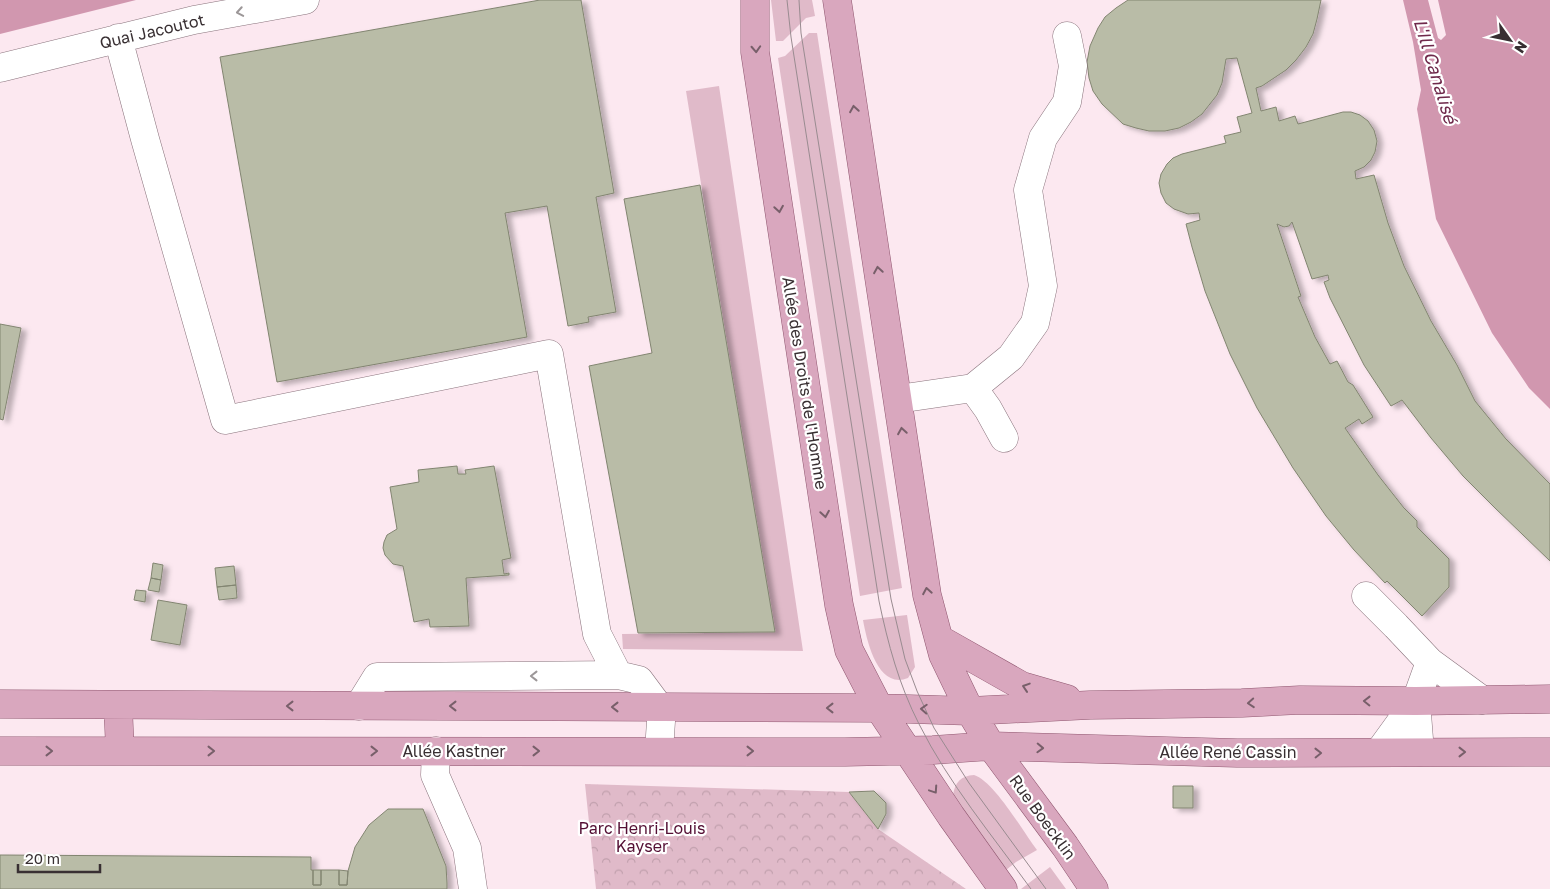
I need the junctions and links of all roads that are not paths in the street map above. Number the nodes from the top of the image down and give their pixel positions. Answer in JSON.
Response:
{"nodes":[{"id":1,"x":305,"y":0,"type":"edge"},
{"id":2,"x":755,"y":0,"type":"edge"},
{"id":3,"x":837,"y":0,"type":"edge"},
{"id":4,"x":1067,"y":36,"type":"dead end"},
{"id":5,"x":118,"y":38,"type":"junction"},
{"id":6,"x":0,"y":68,"type":"edge"},
{"id":7,"x":973,"y":388,"type":"junction"},
{"id":8,"x":898,"y":399,"type":"junction"},
{"id":9,"x":1004,"y":438,"type":"dead end"},
{"id":10,"x":1366,"y":596,"type":"dead end"},
{"id":11,"x":597,"y":634,"type":"junction"},
{"id":12,"x":939,"y":639,"type":"junction"},
{"id":13,"x":1430,"y":662,"type":"junction"},
{"id":14,"x":574,"y":675,"type":"junction"},
{"id":15,"x":618,"y":675,"type":"junction"},
{"id":16,"x":1550,"y":699,"type":"edge"},
{"id":17,"x":1482,"y":700,"type":"junction"},
{"id":18,"x":1416,"y":701,"type":"junction"},
{"id":19,"x":0,"y":704,"type":"edge"},
{"id":20,"x":118,"y":705,"type":"junction"},
{"id":21,"x":1090,"y":705,"type":"junction"},
{"id":22,"x":359,"y":706,"type":"junction"},
{"id":23,"x":659,"y":707,"type":"junction"},
{"id":24,"x":879,"y":708,"type":"junction"},
{"id":25,"x":970,"y":711,"type":"junction"},
{"id":26,"x":991,"y":746,"type":"junction"},
{"id":27,"x":907,"y":750,"type":"junction"},
{"id":28,"x":0,"y":751,"type":"edge"},
{"id":29,"x":120,"y":751,"type":"junction"},
{"id":30,"x":436,"y":751,"type":"junction"},
{"id":31,"x":659,"y":751,"type":"junction"},
{"id":32,"x":1379,"y":752,"type":"junction"},
{"id":33,"x":1420,"y":752,"type":"junction"},
{"id":34,"x":1550,"y":752,"type":"edge"},
{"id":35,"x":473,"y":889,"type":"edge"},
{"id":36,"x":1003,"y":889,"type":"edge"},
{"id":37,"x":1094,"y":889,"type":"edge"}],
"edges":[{"from":1,"to":5,"type":"street","name":"Quai Jacoutot","one_way":true},
{"from":2,"to":24,"type":"main road","name":"Allée des Droits de l'Homme","one_way":true},
{"from":8,"to":3,"type":"main road","one_way":true},
{"from":4,"to":7,"type":"street"},
{"from":5,"to":6,"type":"street","name":"Quai Jacoutot"},
{"from":5,"to":11,"type":"street"},
{"from":7,"to":8,"type":"street"},
{"from":7,"to":9,"type":"street"},
{"from":12,"to":8,"type":"main road","one_way":true},
{"from":10,"to":13,"type":"street"},
{"from":11,"to":14,"type":"street"},
{"from":11,"to":15,"type":"street"},
{"from":21,"to":12,"type":"main road","one_way":true},
{"from":12,"to":25,"type":"main road"},
{"from":13,"to":17,"type":"street"},
{"from":13,"to":18,"type":"street"},
{"from":14,"to":15,"type":"street"},
{"from":14,"to":22,"type":"street","one_way":true},
{"from":15,"to":23,"type":"street"},
{"from":16,"to":17,"type":"main road"},
{"from":17,"to":18,"type":"main road"},
{"from":18,"to":21,"type":"main road","one_way":true},
{"from":18,"to":32,"type":"street"},
{"from":18,"to":33,"type":"street"},
{"from":19,"to":20,"type":"main road"},
{"from":22,"to":20,"type":"main road","one_way":true},
{"from":20,"to":29,"type":"main road"},
{"from":21,"to":25,"type":"main road"},
{"from":23,"to":22,"type":"main road","one_way":true},
{"from":24,"to":23,"type":"main road","one_way":true},
{"from":23,"to":31,"type":"street"},
{"from":25,"to":24,"type":"main road","one_way":true},
{"from":24,"to":27,"type":"main road","name":"Allée des Droits de l'Homme"},
{"from":25,"to":26,"type":"main road"},
{"from":26,"to":27,"type":"main road","name":"Allée René Cassin"},
{"from":26,"to":32,"type":"main road","name":"Allée René Cassin","one_way":true},
{"from":26,"to":37,"type":"main road","name":"Rue Boecklin"},
{"from":31,"to":27,"type":"main road","name":"Allée Kastner","one_way":true},
{"from":27,"to":36,"type":"main road","one_way":true},
{"from":28,"to":29,"type":"main road","name":"Allée Kastner","one_way":true},
{"from":29,"to":30,"type":"main road","name":"Allée Kastner","one_way":true},
{"from":30,"to":31,"type":"main road","name":"Allée Kastner","one_way":true},
{"from":30,"to":35,"type":"street"},
{"from":32,"to":33,"type":"main road","name":"Allée René Cassin"},
{"from":33,"to":34,"type":"main road","name":"Allée René Cassin","one_way":true}]}
